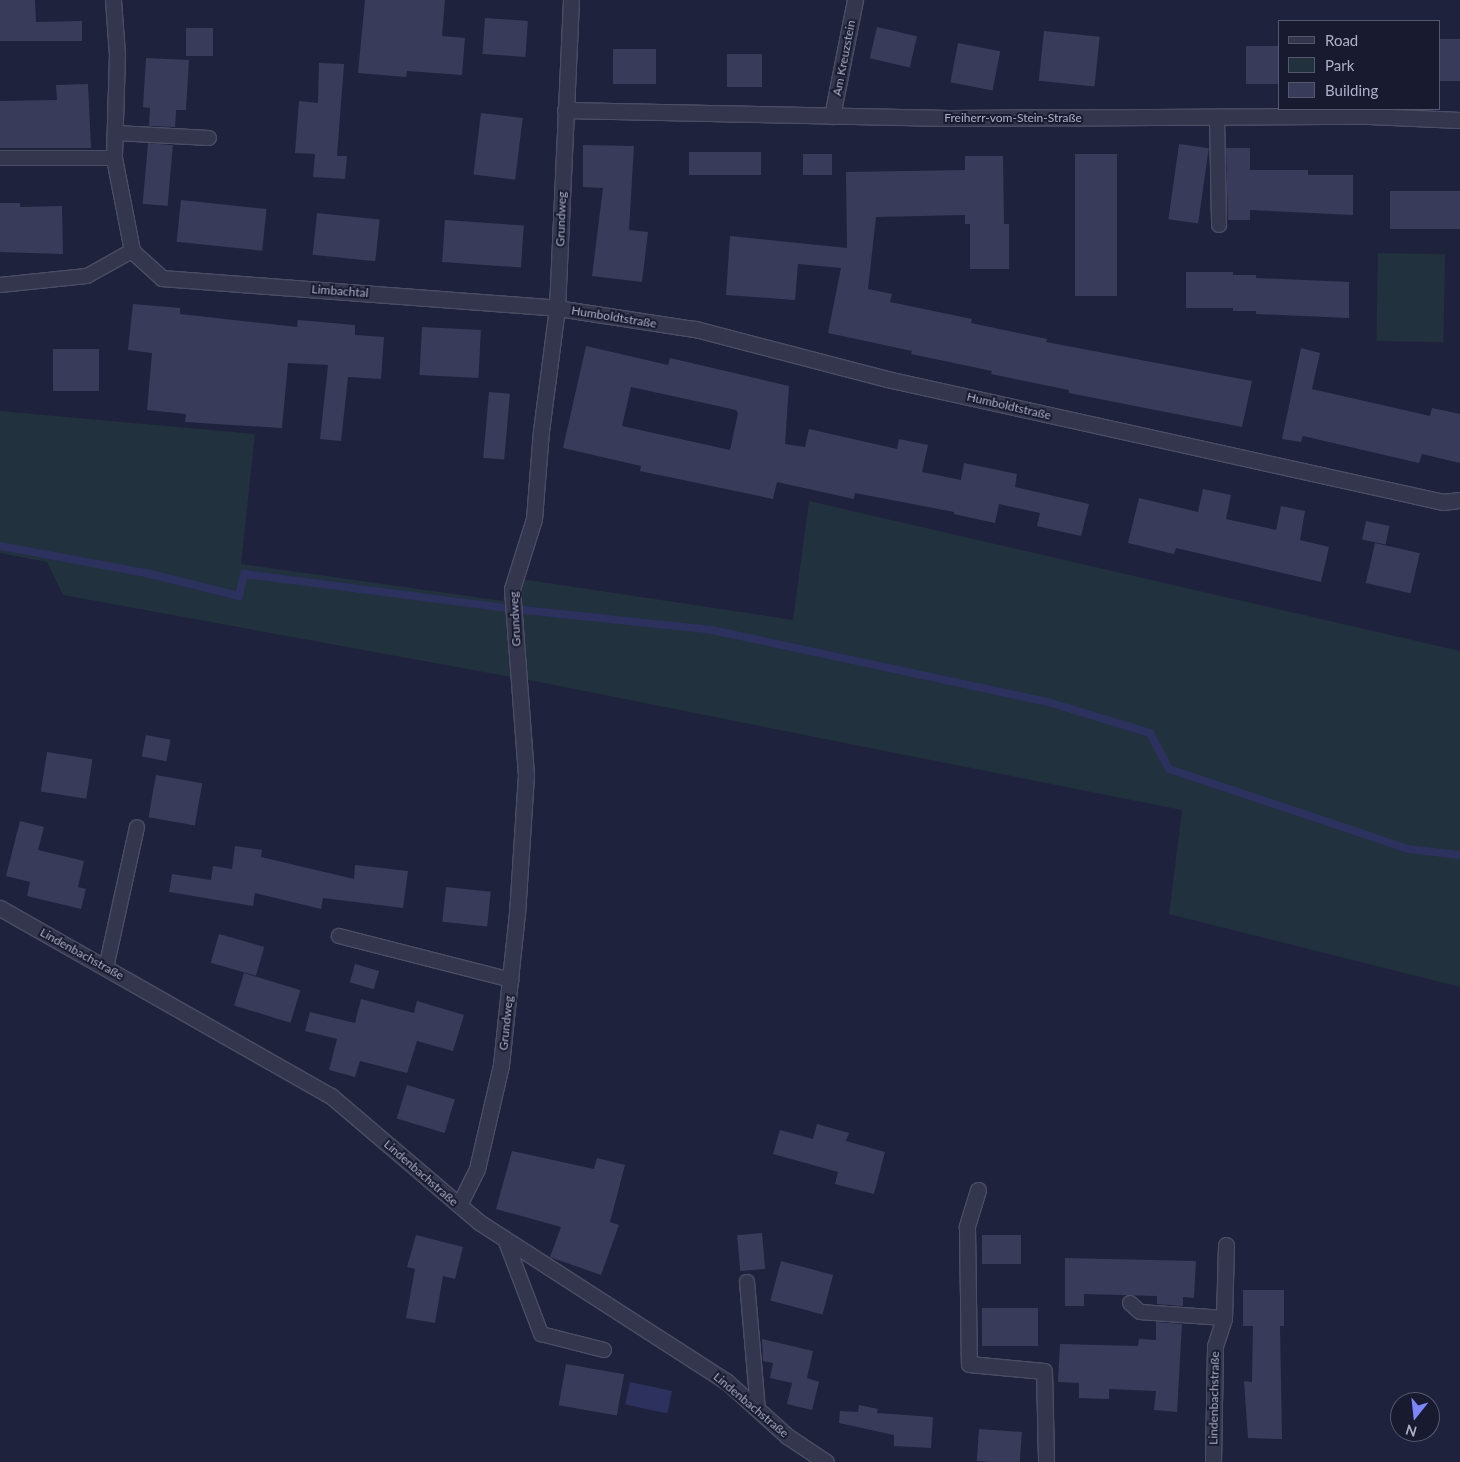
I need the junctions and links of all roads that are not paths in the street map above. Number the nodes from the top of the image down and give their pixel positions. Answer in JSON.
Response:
{"nodes":[{"id":1,"x":113,"y":0,"type":"edge"},
{"id":2,"x":571,"y":0,"type":"edge"},
{"id":3,"x":855,"y":0,"type":"edge"},
{"id":4,"x":565,"y":110,"type":"junction"},
{"id":5,"x":832,"y":116,"type":"junction"},
{"id":6,"x":1217,"y":117,"type":"junction"},
{"id":7,"x":1460,"y":120,"type":"edge"},
{"id":8,"x":116,"y":134,"type":"junction"},
{"id":9,"x":209,"y":138,"type":"dead end"},
{"id":10,"x":0,"y":158,"type":"edge"},
{"id":11,"x":114,"y":158,"type":"junction"},
{"id":12,"x":1219,"y":224,"type":"dead end"},
{"id":13,"x":132,"y":251,"type":"junction"},
{"id":14,"x":0,"y":285,"type":"edge"},
{"id":15,"x":557,"y":308,"type":"junction"},
{"id":16,"x":1460,"y":500,"type":"edge"},
{"id":17,"x":137,"y":827,"type":"dead end"},
{"id":18,"x":0,"y":908,"type":"edge"},
{"id":19,"x":339,"y":936,"type":"dead end"},
{"id":20,"x":106,"y":968,"type":"junction"},
{"id":21,"x":511,"y":980,"type":"junction"},
{"id":22,"x":978,"y":1190,"type":"dead end"},
{"id":23,"x":459,"y":1205,"type":"junction"},
{"id":24,"x":506,"y":1239,"type":"junction"},
{"id":25,"x":1226,"y":1245,"type":"dead end"},
{"id":26,"x":746,"y":1282,"type":"dead end"},
{"id":27,"x":1130,"y":1303,"type":"dead end"},
{"id":28,"x":1224,"y":1318,"type":"junction"},
{"id":29,"x":604,"y":1350,"type":"dead end"},
{"id":30,"x":758,"y":1410,"type":"junction"},
{"id":31,"x":826,"y":1462,"type":"edge"},
{"id":32,"x":1046,"y":1462,"type":"edge"},
{"id":33,"x":1213,"y":1462,"type":"edge"}],
"edges":[{"from":1,"to":8,"type":"street"},
{"from":2,"to":4,"type":"street","name":"Grundweg"},
{"from":3,"to":5,"type":"street","name":"Am Kreuzstein"},
{"from":4,"to":5,"type":"street","name":"Freiherr-vom-Stein-Straße"},
{"from":4,"to":15,"type":"street","name":"Grundweg"},
{"from":5,"to":6,"type":"street","name":"Freiherr-vom-Stein-Straße"},
{"from":6,"to":7,"type":"street","name":"Freiherr-vom-Stein-Straße"},
{"from":6,"to":12,"type":"lane"},
{"from":8,"to":9,"type":"lane"},
{"from":8,"to":11,"type":"street"},
{"from":10,"to":11,"type":"lane"},
{"from":11,"to":13,"type":"street"},
{"from":13,"to":14,"type":"lane"},
{"from":13,"to":15,"type":"street","name":"Limbachtal"},
{"from":15,"to":16,"type":"street","name":"Humboldtstraße"},
{"from":15,"to":21,"type":"street","name":"Grundweg"},
{"from":17,"to":20,"type":"lane"},
{"from":18,"to":20,"type":"street","name":"Lindenbachstraße"},
{"from":19,"to":21,"type":"lane"},
{"from":20,"to":23,"type":"street","name":"Lindenbachstraße"},
{"from":21,"to":23,"type":"street","name":"Grundweg"},
{"from":22,"to":32,"type":"street"},
{"from":23,"to":24,"type":"street","name":"Lindenbachstraße"},
{"from":24,"to":29,"type":"lane"},
{"from":24,"to":30,"type":"street","name":"Lindenbachstraße"},
{"from":25,"to":28,"type":"street","name":"Lindenbachstraße"},
{"from":26,"to":30,"type":"lane"},
{"from":27,"to":28,"type":"lane"},
{"from":28,"to":33,"type":"street","name":"Lindenbachstraße"},
{"from":30,"to":31,"type":"street","name":"Lindenbachstraße"}]}
